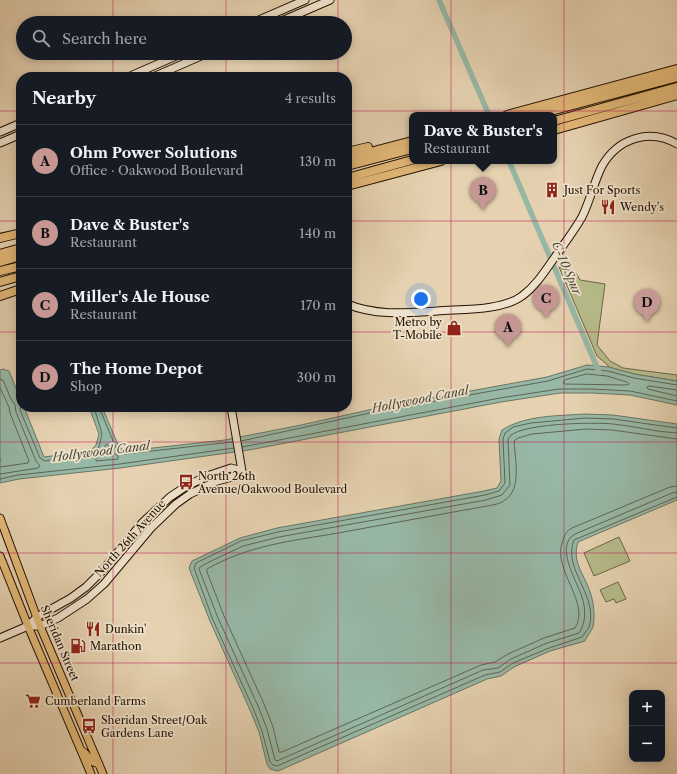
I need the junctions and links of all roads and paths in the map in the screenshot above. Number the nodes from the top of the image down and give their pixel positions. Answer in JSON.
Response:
{"nodes":[{"id":1,"x":305,"y":0,"type":"edge"},
{"id":2,"x":330,"y":0,"type":"edge"},
{"id":3,"x":268,"y":16,"type":"edge"},
{"id":4,"x":293,"y":16,"type":"edge"},
{"id":5,"x":167,"y":60,"type":"edge"},
{"id":6,"x":192,"y":60,"type":"edge"},
{"id":7,"x":677,"y":69,"type":"edge"},
{"id":8,"x":139,"y":72,"type":"edge"},
{"id":9,"x":164,"y":72,"type":"edge"},
{"id":10,"x":677,"y":77,"type":"edge"},
{"id":11,"x":677,"y":87,"type":"edge"},
{"id":12,"x":677,"y":95,"type":"edge"},
{"id":13,"x":661,"y":100,"type":"junction"},
{"id":14,"x":677,"y":100,"type":"edge"},
{"id":15,"x":518,"y":112,"type":"edge"},
{"id":16,"x":547,"y":112,"type":"edge"},
{"id":17,"x":557,"y":120,"type":"edge"},
{"id":18,"x":16,"y":125,"type":"edge"},
{"id":19,"x":557,"y":129,"type":"edge"},
{"id":20,"x":0,"y":132,"type":"edge"},
{"id":21,"x":16,"y":136,"type":"edge"},
{"id":22,"x":409,"y":142,"type":"edge"},
{"id":23,"x":0,"y":143,"type":"edge"},
{"id":24,"x":401,"y":144,"type":"junction"},
{"id":25,"x":677,"y":144,"type":"edge"},
{"id":26,"x":409,"y":150,"type":"edge"},
{"id":27,"x":352,"y":151,"type":"edge"},
{"id":28,"x":352,"y":157,"type":"edge"},
{"id":29,"x":409,"y":161,"type":"edge"},
{"id":30,"x":430,"y":164,"type":"edge"},
{"id":31,"x":352,"y":165,"type":"edge"},
{"id":32,"x":352,"y":177,"type":"edge"},
{"id":33,"x":352,"y":185,"type":"edge"},
{"id":34,"x":16,"y":233,"type":"edge"},
{"id":35,"x":0,"y":238,"type":"edge"},
{"id":36,"x":16,"y":249,"type":"edge"},
{"id":37,"x":0,"y":254,"type":"edge"},
{"id":38,"x":16,"y":257,"type":"edge"},
{"id":39,"x":0,"y":262,"type":"edge"},
{"id":40,"x":16,"y":267,"type":"edge"},
{"id":41,"x":0,"y":271,"type":"edge"},
{"id":42,"x":16,"y":277,"type":"edge"},
{"id":43,"x":0,"y":282,"type":"edge"},
{"id":44,"x":16,"y":291,"type":"edge"},
{"id":45,"x":0,"y":296,"type":"edge"},
{"id":46,"x":352,"y":307,"type":"edge"},
{"id":47,"x":232,"y":412,"type":"edge"},
{"id":48,"x":242,"y":471,"type":"junction"},
{"id":49,"x":0,"y":518,"type":"edge"},
{"id":50,"x":0,"y":556,"type":"edge"},
{"id":51,"x":37,"y":617,"type":"junction"},
{"id":52,"x":28,"y":626,"type":"junction"},
{"id":53,"x":40,"y":626,"type":"junction"},
{"id":54,"x":0,"y":638,"type":"edge"},
{"id":55,"x":79,"y":745,"type":"junction"},
{"id":56,"x":99,"y":764,"type":"junction"},
{"id":57,"x":90,"y":771,"type":"edge"},
{"id":58,"x":99,"y":774,"type":"edge"},
{"id":59,"x":104,"y":774,"type":"edge"}],
"edges":[{"from":1,"to":3,"type":"street"},
{"from":2,"to":4,"type":"street"},
{"from":5,"to":8,"type":"street"},
{"from":6,"to":9,"type":"street"},
{"from":7,"to":15,"type":"highway"},
{"from":10,"to":16,"type":"highway"},
{"from":11,"to":17,"type":"highway"},
{"from":12,"to":13,"type":"highway"},
{"from":13,"to":14,"type":"highway"},
{"from":13,"to":19,"type":"highway"},
{"from":18,"to":20,"type":"street"},
{"from":21,"to":23,"type":"street"},
{"from":22,"to":24,"type":"highway"},
{"from":24,"to":27,"type":"highway"},
{"from":24,"to":28,"type":"highway"},
{"from":25,"to":46,"type":"street"},
{"from":26,"to":31,"type":"highway"},
{"from":29,"to":32,"type":"highway"},
{"from":30,"to":33,"type":"highway"},
{"from":34,"to":35,"type":"highway"},
{"from":36,"to":37,"type":"highway"},
{"from":38,"to":39,"type":"highway"},
{"from":40,"to":41,"type":"highway"},
{"from":42,"to":43,"type":"highway"},
{"from":44,"to":45,"type":"highway"},
{"from":47,"to":48,"type":"street"},
{"from":48,"to":51,"type":"street","name":"North 26th Avenue"},
{"from":48,"to":53,"type":"street","name":"North 26th Avenue"},
{"from":49,"to":51,"type":"main road","name":"Sheridan Street"},
{"from":50,"to":52,"type":"main road","name":"Sheridan Street"},
{"from":51,"to":52,"type":"street","name":"North 26th Avenue"},
{"from":51,"to":53,"type":"main road","name":"Sheridan Street"},
{"from":52,"to":53,"type":"street","name":"North 26th Avenue"},
{"from":52,"to":54,"type":"street","name":"North 26th Avenue"},
{"from":52,"to":55,"type":"main road","name":"Sheridan Street"},
{"from":53,"to":56,"type":"main road","name":"Sheridan Street"},
{"from":55,"to":56,"type":"main road"},
{"from":55,"to":57,"type":"main road","name":"Sheridan Street"},
{"from":56,"to":59,"type":"main road","name":"Sheridan Street"},
{"from":57,"to":58,"type":"main road"}]}
